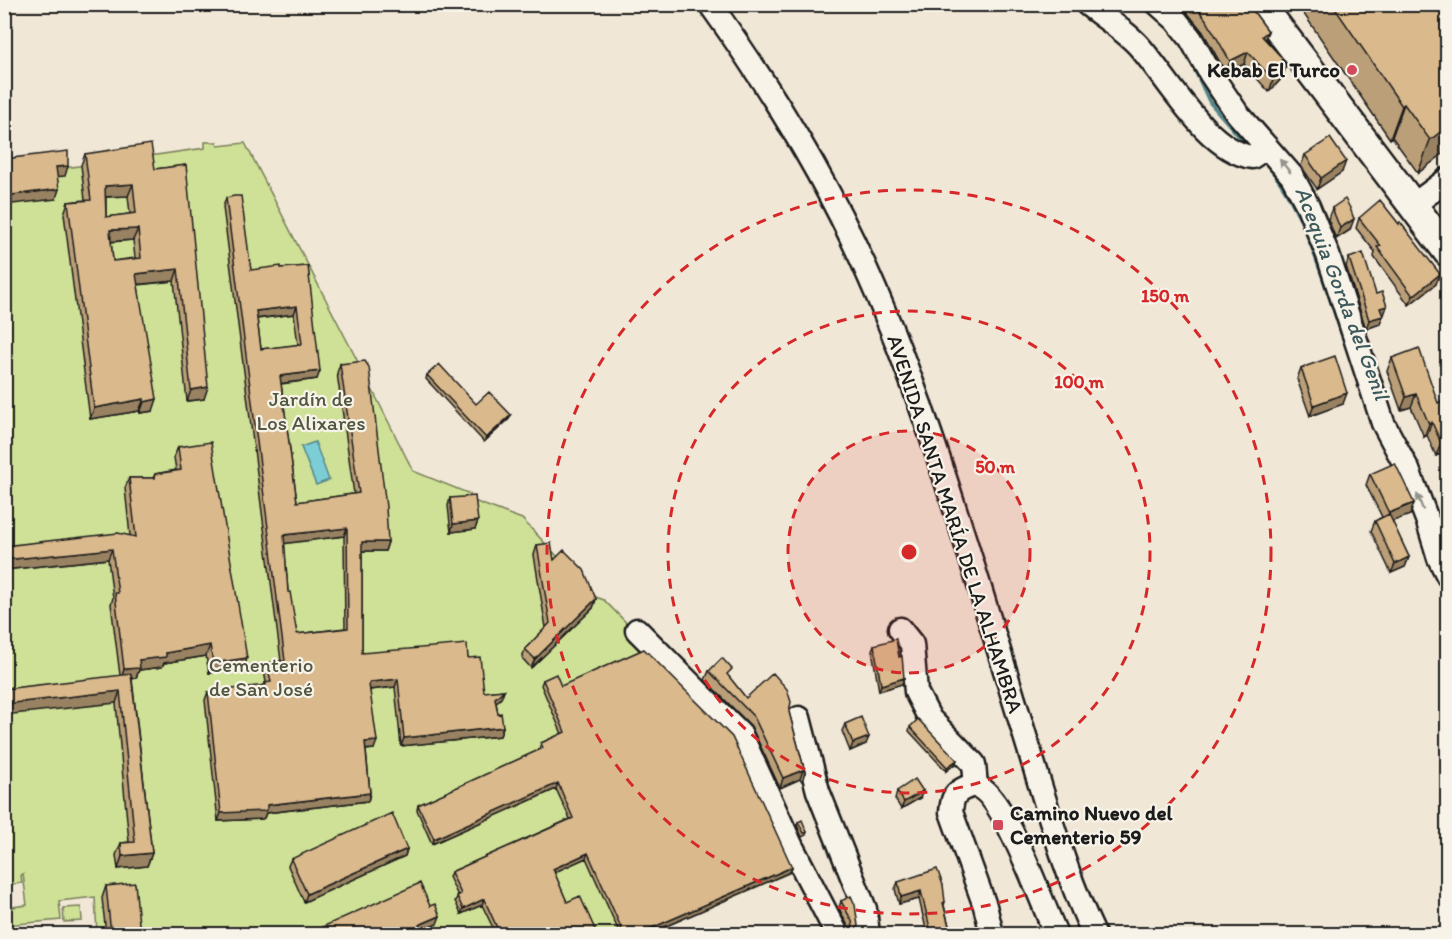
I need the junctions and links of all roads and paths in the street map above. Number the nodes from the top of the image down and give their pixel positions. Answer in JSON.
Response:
{"nodes":[{"id":1,"x":710,"y":4,"type":"edge"},
{"id":2,"x":1088,"y":4,"type":"edge"},
{"id":3,"x":1158,"y":4,"type":"edge"},
{"id":4,"x":1260,"y":4,"type":"edge"},
{"id":5,"x":1260,"y":152,"type":"junction"},
{"id":6,"x":1448,"y":179,"type":"edge"},
{"id":7,"x":1412,"y":206,"type":"junction"},
{"id":8,"x":1448,"y":252,"type":"edge"},
{"id":9,"x":1448,"y":576,"type":"edge"},
{"id":10,"x":900,"y":629,"type":"dead end"},
{"id":11,"x":637,"y":630,"type":"dead end"},
{"id":12,"x":799,"y":718,"type":"dead end"},
{"id":13,"x":976,"y":786,"type":"junction"},
{"id":14,"x":837,"y":934,"type":"edge"},
{"id":15,"x":868,"y":934,"type":"edge"},
{"id":16,"x":992,"y":934,"type":"edge"},
{"id":17,"x":1056,"y":934,"type":"edge"},
{"id":18,"x":1094,"y":934,"type":"edge"}],
"edges":[{"from":1,"to":18,"type":"street","name":"AVENIDA SANTA MARÍA DE LA ALHAMBRA"},
{"from":2,"to":5,"type":"street"},
{"from":3,"to":5,"type":"street"},
{"from":4,"to":7,"type":"main road"},
{"from":9,"to":5,"type":"street","one_way":true},
{"from":6,"to":7,"type":"street"},
{"from":7,"to":8,"type":"main road"},
{"from":10,"to":13,"type":"street"},
{"from":11,"to":14,"type":"street"},
{"from":12,"to":15,"type":"street"},
{"from":13,"to":16,"type":"street"},
{"from":13,"to":17,"type":"street"}]}
